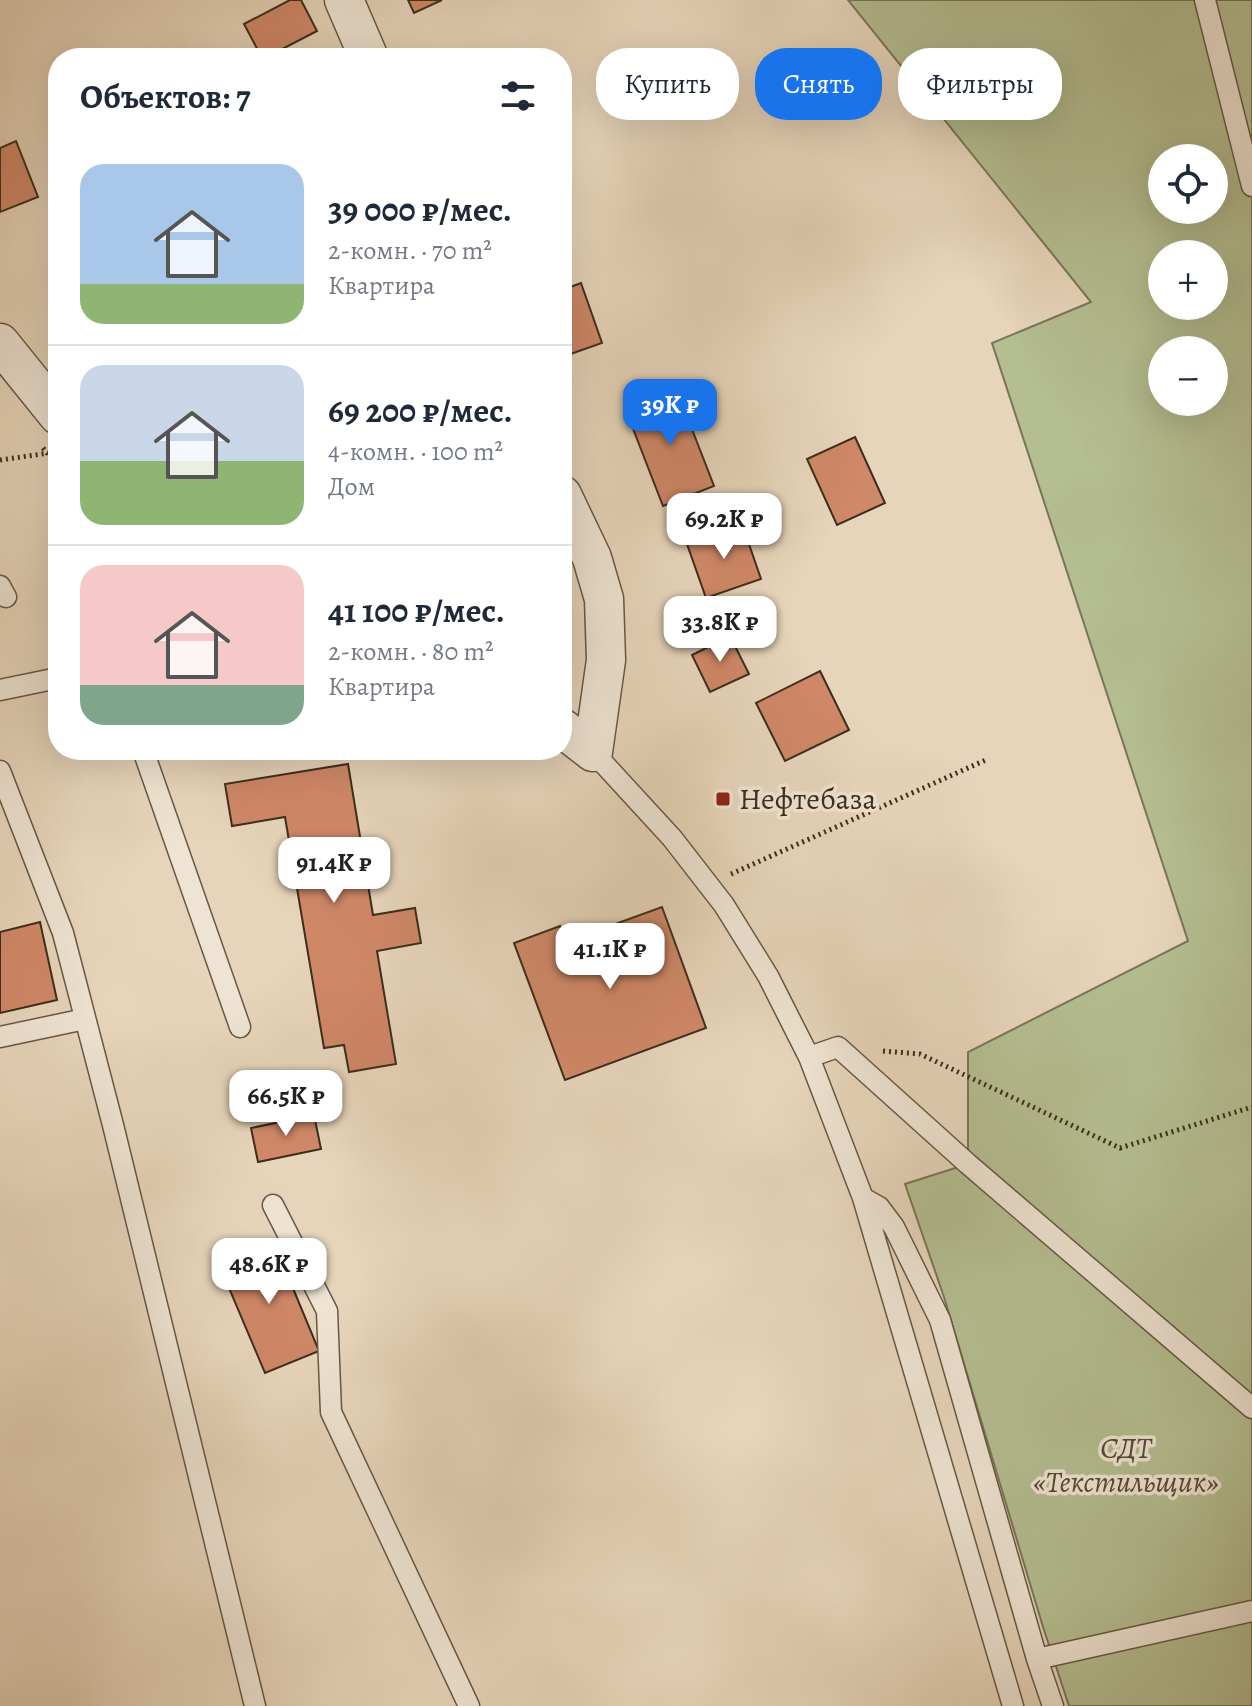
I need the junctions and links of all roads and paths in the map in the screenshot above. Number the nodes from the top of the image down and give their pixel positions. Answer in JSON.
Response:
{"nodes":[{"id":1,"x":344,"y":0,"type":"edge"},
{"id":2,"x":1205,"y":0,"type":"edge"},
{"id":3,"x":365,"y":48,"type":"edge"},
{"id":4,"x":1252,"y":186,"type":"edge"},
{"id":5,"x":0,"y":343,"type":"edge"},
{"id":6,"x":48,"y":403,"type":"edge"},
{"id":7,"x":48,"y":453,"type":"edge"},
{"id":8,"x":0,"y":460,"type":"edge"},
{"id":9,"x":572,"y":516,"type":"edge"},
{"id":10,"x":48,"y":680,"type":"edge"},
{"id":11,"x":0,"y":690,"type":"edge"},
{"id":12,"x":572,"y":736,"type":"edge"},
{"id":13,"x":593,"y":752,"type":"junction"},
{"id":14,"x":988,"y":759,"type":"dead end"},
{"id":15,"x":147,"y":760,"type":"edge"},
{"id":16,"x":0,"y":771,"type":"edge"},
{"id":17,"x":708,"y":884,"type":"junction"},
{"id":18,"x":85,"y":1019,"type":"junction"},
{"id":19,"x":240,"y":1027,"type":"dead end"},
{"id":20,"x":0,"y":1037,"type":"edge"},
{"id":21,"x":838,"y":1047,"type":"junction"},
{"id":22,"x":809,"y":1057,"type":"junction"},
{"id":23,"x":1252,"y":1107,"type":"edge"},
{"id":24,"x":863,"y":1198,"type":"junction"},
{"id":25,"x":273,"y":1205,"type":"dead end"},
{"id":26,"x":1252,"y":1408,"type":"edge"},
{"id":27,"x":1252,"y":1611,"type":"edge"},
{"id":28,"x":1037,"y":1659,"type":"junction"},
{"id":29,"x":255,"y":1706,"type":"edge"},
{"id":30,"x":469,"y":1706,"type":"edge"},
{"id":31,"x":1013,"y":1706,"type":"edge"},
{"id":32,"x":1053,"y":1706,"type":"edge"}],
"edges":[{"from":1,"to":3,"type":"street"},
{"from":2,"to":4,"type":"lane"},
{"from":5,"to":6,"type":"street"},
{"from":7,"to":8,"type":"path"},
{"from":9,"to":13,"type":"street"},
{"from":10,"to":11,"type":"lane"},
{"from":12,"to":13,"type":"street"},
{"from":13,"to":17,"type":"lane"},
{"from":14,"to":17,"type":"path"},
{"from":15,"to":19,"type":"lane"},
{"from":16,"to":18,"type":"lane"},
{"from":17,"to":22,"type":"lane"},
{"from":18,"to":20,"type":"lane"},
{"from":18,"to":29,"type":"lane"},
{"from":21,"to":22,"type":"lane"},
{"from":21,"to":23,"type":"path"},
{"from":21,"to":26,"type":"lane"},
{"from":22,"to":24,"type":"lane"},
{"from":24,"to":28,"type":"lane"},
{"from":24,"to":31,"type":"lane"},
{"from":25,"to":30,"type":"lane"},
{"from":27,"to":28,"type":"lane"},
{"from":28,"to":32,"type":"lane"}]}
